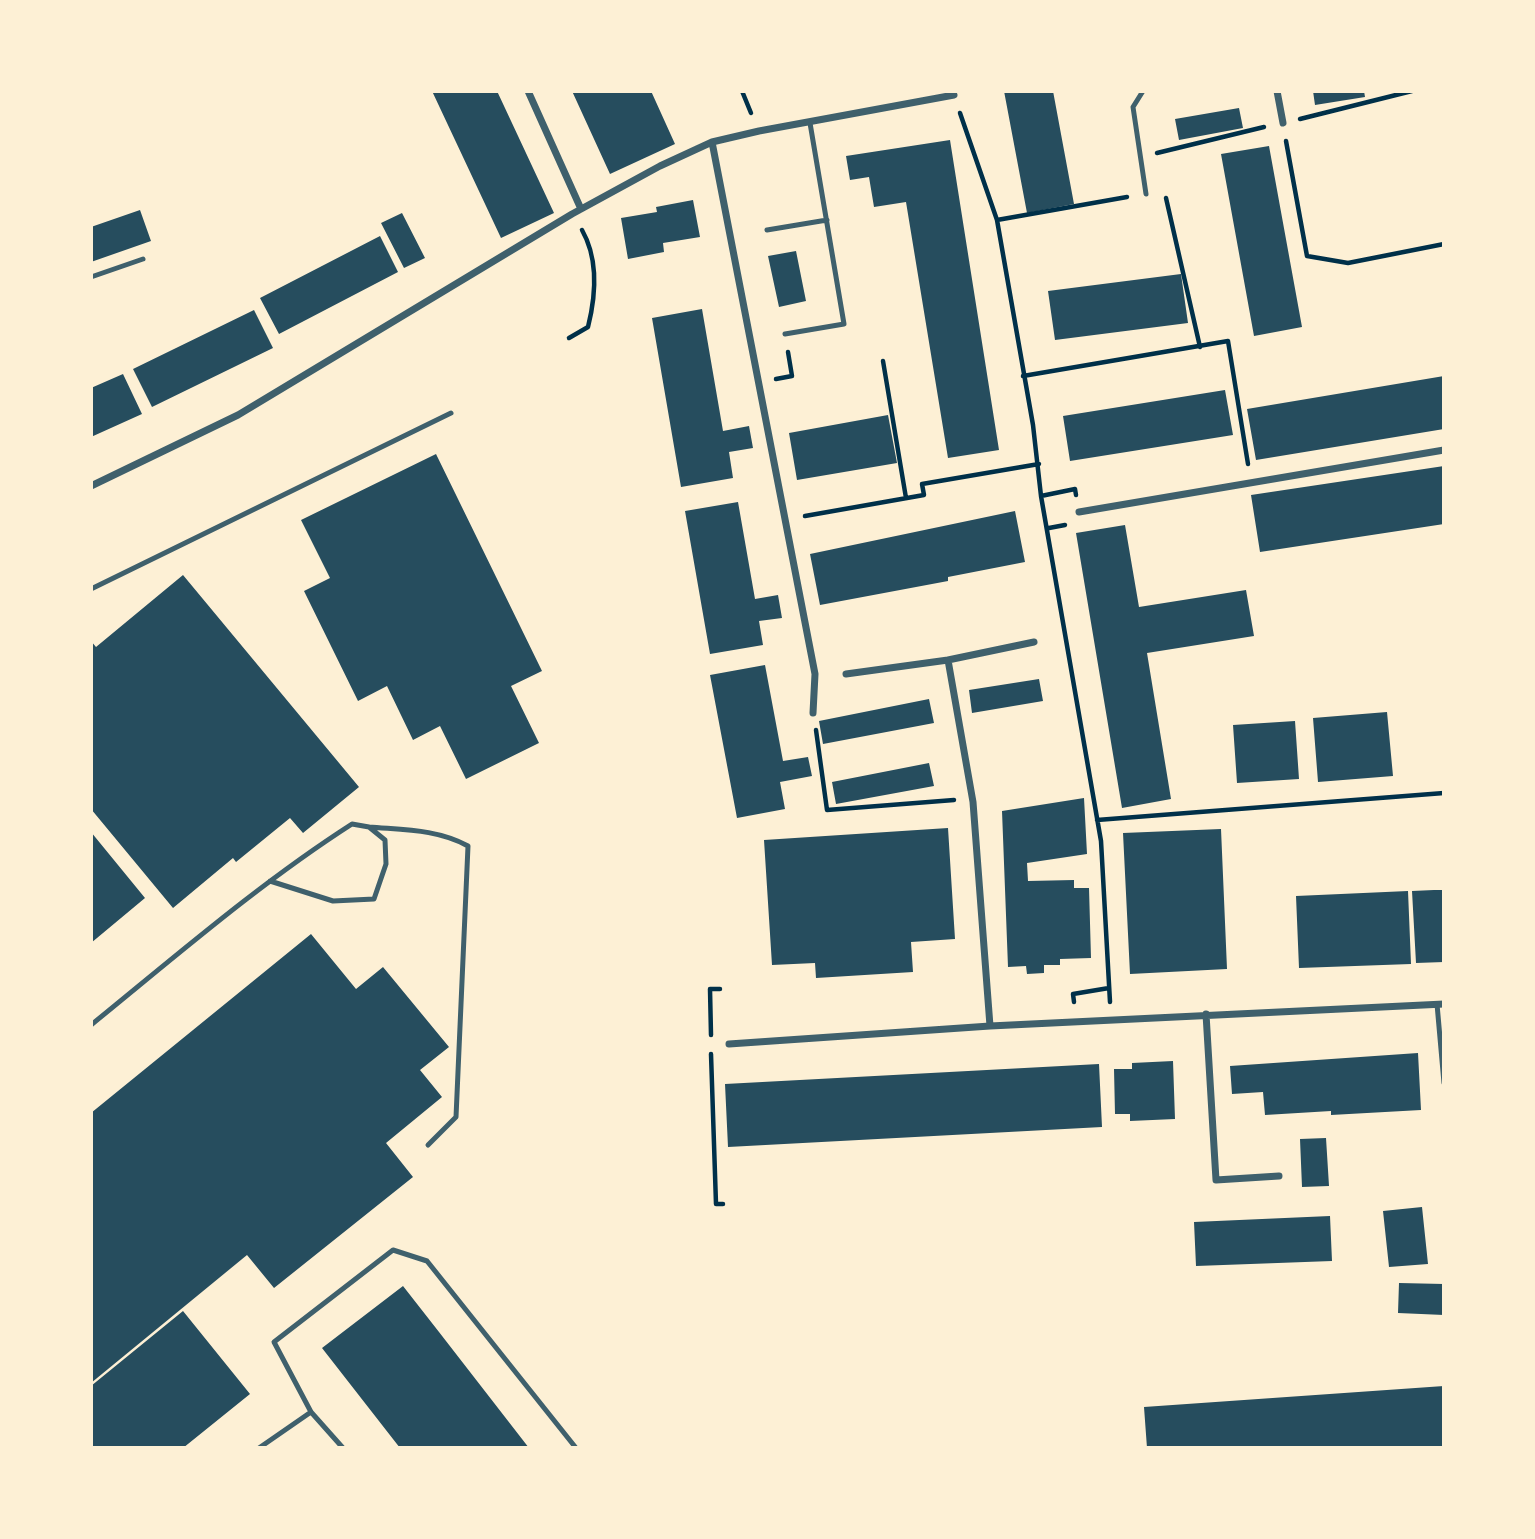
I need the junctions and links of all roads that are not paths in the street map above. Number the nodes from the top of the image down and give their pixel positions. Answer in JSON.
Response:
{"nodes":[{"id":1,"x":528,"y":91,"type":"edge"},
{"id":2,"x":1143,"y":91,"type":"edge"},
{"id":3,"x":1277,"y":91,"type":"edge"},
{"id":4,"x":954,"y":95,"type":"road end"},
{"id":5,"x":810,"y":123,"type":"junction"},
{"id":6,"x":1283,"y":123,"type":"road end"},
{"id":7,"x":712,"y":142,"type":"junction"},
{"id":8,"x":1146,"y":194,"type":"road end"},
{"id":9,"x":581,"y":209,"type":"junction"},
{"id":10,"x":827,"y":220,"type":"junction"},
{"id":11,"x":767,"y":230,"type":"dead end"},
{"id":12,"x":143,"y":259,"type":"dead end"},
{"id":13,"x":91,"y":278,"type":"edge"},
{"id":14,"x":785,"y":334,"type":"road end"},
{"id":15,"x":451,"y":413,"type":"dead end"},
{"id":16,"x":1444,"y":450,"type":"edge"},
{"id":17,"x":91,"y":486,"type":"edge"},
{"id":18,"x":1079,"y":512,"type":"dead end"},
{"id":19,"x":91,"y":589,"type":"edge"},
{"id":20,"x":1034,"y":642,"type":"dead end"},
{"id":21,"x":948,"y":660,"type":"junction"},
{"id":22,"x":846,"y":674,"type":"dead end"},
{"id":23,"x":813,"y":713,"type":"road end"},
{"id":24,"x":369,"y":827,"type":"junction"},
{"id":25,"x":270,"y":881,"type":"junction"},
{"id":26,"x":1440,"y":1004,"type":"edge"},
{"id":27,"x":1206,"y":1014,"type":"junction"},
{"id":28,"x":91,"y":1025,"type":"edge"},
{"id":29,"x":990,"y":1026,"type":"junction"},
{"id":30,"x":729,"y":1044,"type":"dead end"},
{"id":31,"x":1444,"y":1083,"type":"edge"},
{"id":32,"x":428,"y":1145,"type":"dead end"},
{"id":33,"x":1279,"y":1176,"type":"dead end"},
{"id":34,"x":311,"y":1412,"type":"junction"},
{"id":35,"x":259,"y":1448,"type":"edge"},
{"id":36,"x":343,"y":1448,"type":"edge"},
{"id":37,"x":576,"y":1448,"type":"edge"}],
"edges":[{"from":1,"to":9,"type":"street"},
{"from":2,"to":8,"type":"lane"},
{"from":3,"to":6,"type":"street"},
{"from":4,"to":5,"type":"street"},
{"from":5,"to":7,"type":"street"},
{"from":5,"to":10,"type":"lane"},
{"from":7,"to":9,"type":"street"},
{"from":7,"to":23,"type":"street"},
{"from":9,"to":17,"type":"street"},
{"from":10,"to":11,"type":"lane"},
{"from":10,"to":14,"type":"lane"},
{"from":12,"to":13,"type":"lane"},
{"from":15,"to":19,"type":"lane"},
{"from":16,"to":18,"type":"street"},
{"from":20,"to":21,"type":"street"},
{"from":21,"to":22,"type":"street"},
{"from":21,"to":29,"type":"street"},
{"from":24,"to":25,"type":"lane"},
{"from":24,"to":25,"type":"lane"},
{"from":24,"to":32,"type":"lane"},
{"from":25,"to":28,"type":"lane"},
{"from":26,"to":27,"type":"street"},
{"from":26,"to":31,"type":"lane"},
{"from":27,"to":29,"type":"street"},
{"from":27,"to":33,"type":"street"},
{"from":29,"to":30,"type":"street"},
{"from":34,"to":35,"type":"lane"},
{"from":34,"to":36,"type":"lane"},
{"from":34,"to":37,"type":"lane"}]}
